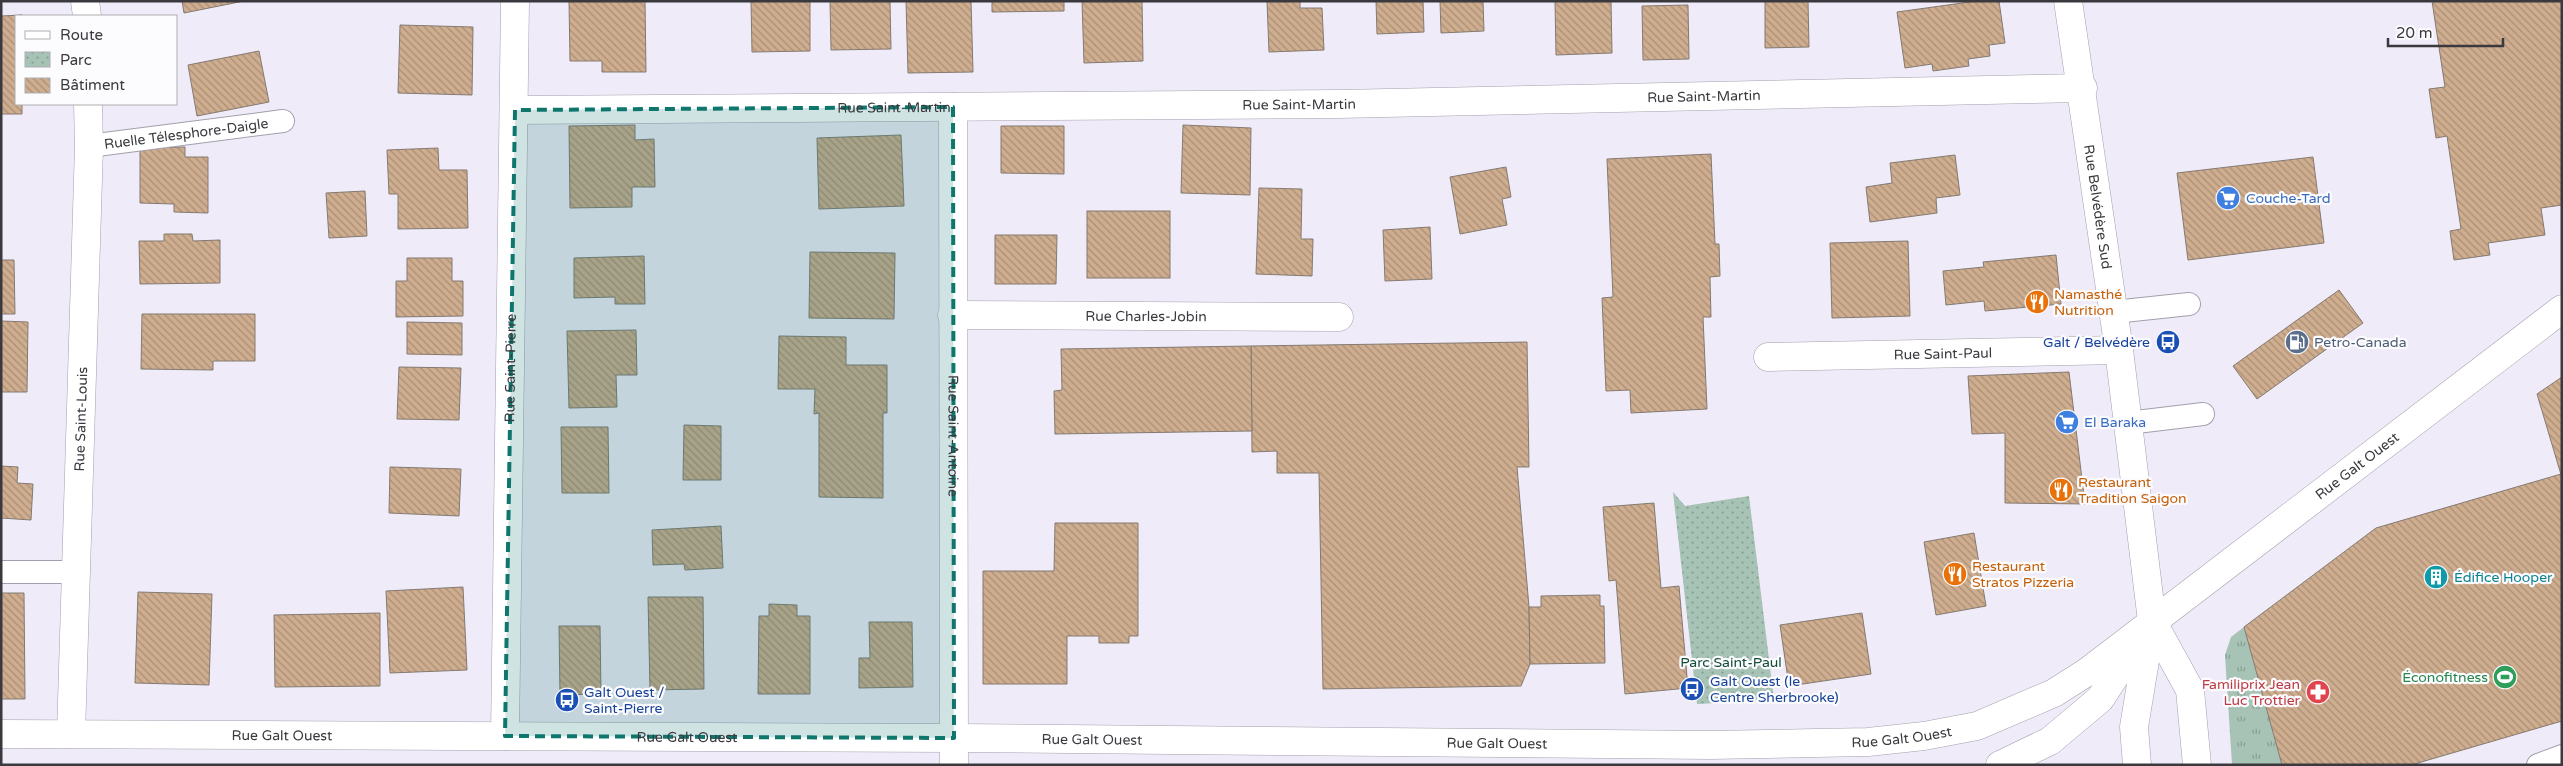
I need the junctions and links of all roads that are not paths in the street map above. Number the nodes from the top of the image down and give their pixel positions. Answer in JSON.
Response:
{"nodes":[{"id":1,"x":85,"y":1,"type":"edge"},
{"id":2,"x":515,"y":1,"type":"edge"},
{"id":3,"x":2068,"y":1,"type":"edge"},
{"id":4,"x":87,"y":15,"type":"edge"},
{"id":5,"x":2083,"y":88,"type":"junction"},
{"id":6,"x":88,"y":105,"type":"edge"},
{"id":7,"x":953,"y":107,"type":"junction"},
{"id":8,"x":515,"y":110,"type":"junction"},
{"id":9,"x":283,"y":121,"type":"dead end"},
{"id":10,"x":89,"y":146,"type":"junction"},
{"id":11,"x":2189,"y":304,"type":"dead end"},
{"id":12,"x":2562,"y":309,"type":"edge"},
{"id":13,"x":2114,"y":312,"type":"junction"},
{"id":14,"x":952,"y":315,"type":"junction"},
{"id":15,"x":1339,"y":317,"type":"dead end"},
{"id":16,"x":2119,"y":350,"type":"junction"},
{"id":17,"x":1768,"y":357,"type":"dead end"},
{"id":18,"x":2203,"y":414,"type":"dead end"},
{"id":19,"x":2128,"y":423,"type":"junction"},
{"id":20,"x":1,"y":572,"type":"edge"},
{"id":21,"x":75,"y":572,"type":"junction"},
{"id":22,"x":2152,"y":621,"type":"junction"},
{"id":23,"x":1,"y":734,"type":"edge"},
{"id":24,"x":71,"y":734,"type":"junction"},
{"id":25,"x":505,"y":736,"type":"junction"},
{"id":26,"x":954,"y":752,"type":"edge"},
{"id":27,"x":2562,"y":756,"type":"edge"},
{"id":28,"x":2000,"y":765,"type":"edge"},
{"id":29,"x":2137,"y":765,"type":"edge"},
{"id":30,"x":2197,"y":765,"type":"edge"},
{"id":31,"x":2538,"y":765,"type":"edge"}],
"edges":[{"from":1,"to":4,"type":"street"},
{"from":2,"to":8,"type":"street","name":"Rue Saint-Pierre"},
{"from":3,"to":5,"type":"street","name":"Rue Belvédère Sud"},
{"from":5,"to":7,"type":"street","name":"Rue Saint-Martin"},
{"from":5,"to":13,"type":"street","name":"Rue Belvédère Sud"},
{"from":6,"to":10,"type":"street","name":"Rue Saint-Louis"},
{"from":7,"to":8,"type":"street","name":"Rue Saint-Martin"},
{"from":7,"to":14,"type":"street","name":"Rue Saint-Antoine"},
{"from":8,"to":25,"type":"street","name":"Rue Saint-Pierre"},
{"from":9,"to":10,"type":"lane","name":"Ruelle Télesphore-Daigle"},
{"from":10,"to":21,"type":"street","name":"Rue Saint-Louis"},
{"from":11,"to":13,"type":"lane"},
{"from":12,"to":22,"type":"street","name":"Rue Galt Ouest"},
{"from":13,"to":16,"type":"street","name":"Rue Belvédère Sud"},
{"from":14,"to":15,"type":"street","name":"Rue Charles-Jobin"},
{"from":14,"to":26,"type":"street","name":"Rue Saint-Antoine"},
{"from":16,"to":17,"type":"street","name":"Rue Saint-Paul"},
{"from":16,"to":19,"type":"street","name":"Rue Belvédère Sud"},
{"from":18,"to":19,"type":"lane"},
{"from":19,"to":22,"type":"street","name":"Rue Belvédère Sud"},
{"from":20,"to":21,"type":"lane"},
{"from":21,"to":24,"type":"street","name":"Rue Saint-Louis"},
{"from":22,"to":26,"type":"street","name":"Rue Galt Ouest"},
{"from":22,"to":28,"type":"street","name":"Rue Galt Ouest"},
{"from":22,"to":29,"type":"street","name":"Rue Belvédère Sud"},
{"from":22,"to":30,"type":"street","name":"Rue Belvédère Sud"},
{"from":23,"to":24,"type":"street","name":"Rue Galt Ouest"},
{"from":24,"to":25,"type":"street","name":"Rue Galt Ouest"},
{"from":25,"to":26,"type":"street","name":"Rue Galt Ouest"},
{"from":27,"to":31,"type":"lane"}]}
